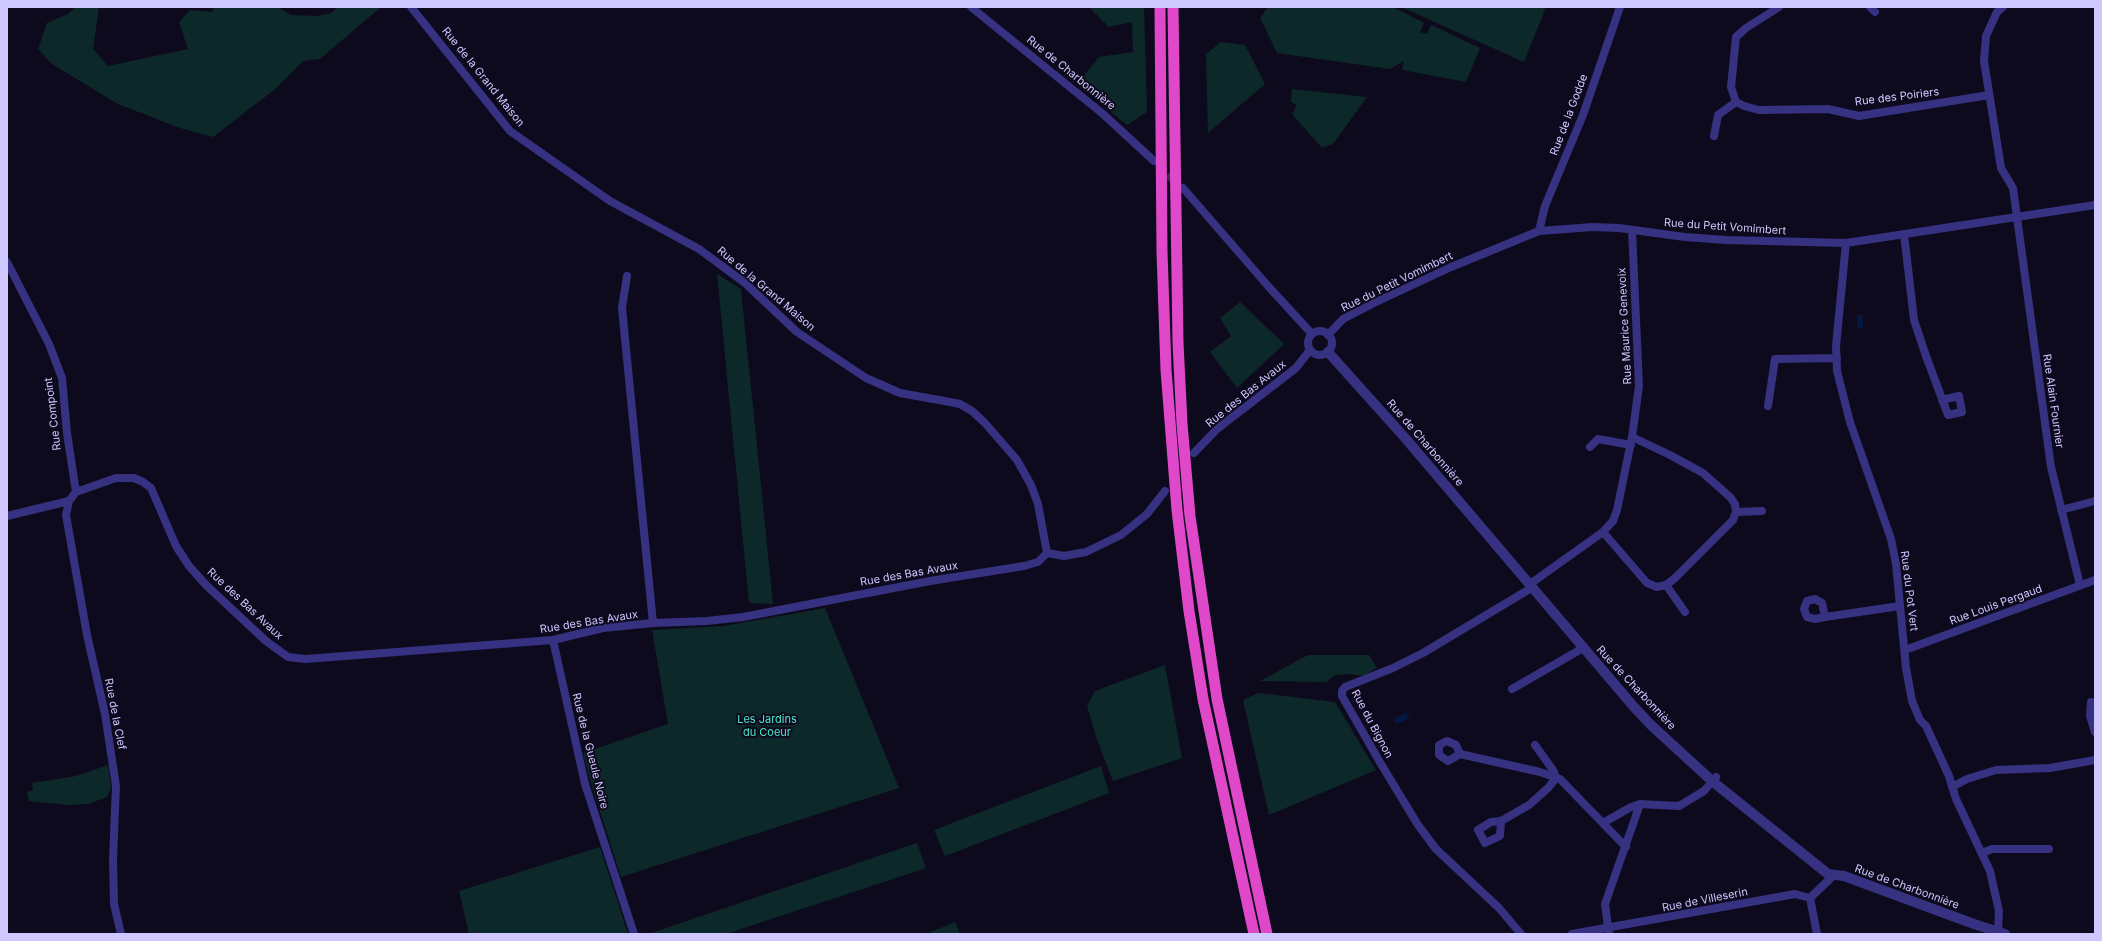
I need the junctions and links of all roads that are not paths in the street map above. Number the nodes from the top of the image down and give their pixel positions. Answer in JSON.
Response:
{"nodes":[{"id":1,"x":411,"y":7,"type":"edge"},
{"id":2,"x":971,"y":7,"type":"edge"},
{"id":3,"x":1160,"y":7,"type":"edge"},
{"id":4,"x":1173,"y":7,"type":"edge"},
{"id":5,"x":1620,"y":7,"type":"edge"},
{"id":6,"x":1779,"y":7,"type":"edge"},
{"id":7,"x":1998,"y":9,"type":"edge"},
{"id":8,"x":1989,"y":96,"type":"junction"},
{"id":9,"x":1736,"y":102,"type":"junction"},
{"id":10,"x":1714,"y":136,"type":"dead end"},
{"id":11,"x":1154,"y":161,"type":"tunnel mouth"},
{"id":12,"x":1183,"y":188,"type":"tunnel mouth"},
{"id":13,"x":2095,"y":205,"type":"edge"},
{"id":14,"x":2018,"y":216,"type":"junction"},
{"id":15,"x":1632,"y":230,"type":"junction"},
{"id":16,"x":1539,"y":231,"type":"junction"},
{"id":17,"x":1904,"y":234,"type":"junction"},
{"id":18,"x":1846,"y":243,"type":"junction"},
{"id":19,"x":7,"y":262,"type":"edge"},
{"id":20,"x":627,"y":276,"type":"dead end"},
{"id":21,"x":1312,"y":334,"type":"junction"},
{"id":22,"x":1328,"y":335,"type":"junction"},
{"id":23,"x":1310,"y":350,"type":"junction"},
{"id":24,"x":1328,"y":352,"type":"junction"},
{"id":25,"x":1836,"y":358,"type":"junction"},
{"id":26,"x":1942,"y":400,"type":"dead end"},
{"id":27,"x":1768,"y":406,"type":"dead end"},
{"id":28,"x":1632,"y":441,"type":"junction"},
{"id":29,"x":1590,"y":447,"type":"dead end"},
{"id":30,"x":1194,"y":453,"type":"dead end"},
{"id":31,"x":1165,"y":490,"type":"dead end"},
{"id":32,"x":76,"y":492,"type":"junction"},
{"id":33,"x":69,"y":501,"type":"junction"},
{"id":34,"x":2095,"y":501,"type":"edge"},
{"id":35,"x":2061,"y":510,"type":"junction"},
{"id":36,"x":1762,"y":511,"type":"dead end"},
{"id":37,"x":1736,"y":512,"type":"junction"},
{"id":38,"x":7,"y":516,"type":"edge"},
{"id":39,"x":1602,"y":532,"type":"junction"},
{"id":40,"x":1047,"y":554,"type":"junction"},
{"id":41,"x":2095,"y":580,"type":"edge"},
{"id":42,"x":1666,"y":585,"type":"junction"},
{"id":43,"x":1532,"y":586,"type":"junction"},
{"id":44,"x":2080,"y":586,"type":"junction"},
{"id":45,"x":1900,"y":606,"type":"junction"},
{"id":46,"x":1685,"y":612,"type":"dead end"},
{"id":47,"x":1825,"y":617,"type":"dead end"},
{"id":48,"x":653,"y":623,"type":"junction"},
{"id":49,"x":553,"y":640,"type":"junction"},
{"id":50,"x":1583,"y":648,"type":"junction"},
{"id":51,"x":1905,"y":650,"type":"junction"},
{"id":52,"x":1512,"y":689,"type":"dead end"},
{"id":53,"x":2091,"y":702,"type":"dead end"},
{"id":54,"x":2095,"y":732,"type":"edge"},
{"id":55,"x":1535,"y":745,"type":"dead end"},
{"id":56,"x":1460,"y":754,"type":"dead end"},
{"id":57,"x":2095,"y":760,"type":"edge"},
{"id":58,"x":1556,"y":778,"type":"junction"},
{"id":59,"x":1714,"y":779,"type":"junction"},
{"id":60,"x":1952,"y":787,"type":"junction"},
{"id":61,"x":1640,"y":804,"type":"junction"},
{"id":62,"x":1501,"y":821,"type":"dead end"},
{"id":63,"x":1603,"y":823,"type":"junction"},
{"id":64,"x":1626,"y":847,"type":"junction"},
{"id":65,"x":2049,"y":849,"type":"dead end"},
{"id":66,"x":1982,"y":853,"type":"junction"},
{"id":67,"x":1834,"y":875,"type":"junction"},
{"id":68,"x":1810,"y":898,"type":"junction"},
{"id":69,"x":1608,"y":931,"type":"edge"},
{"id":70,"x":2002,"y":933,"type":"edge"},
{"id":71,"x":121,"y":934,"type":"edge"},
{"id":72,"x":634,"y":934,"type":"edge"},
{"id":73,"x":1254,"y":934,"type":"edge"},
{"id":74,"x":1267,"y":934,"type":"edge"},
{"id":75,"x":1521,"y":934,"type":"edge"},
{"id":76,"x":1572,"y":934,"type":"edge"},
{"id":77,"x":1818,"y":934,"type":"edge"}],
"edges":[{"from":1,"to":40,"type":"street","name":"Rue de la Grand Maison"},
{"from":2,"to":11,"type":"street","name":"Rue de Charbonnière"},
{"from":3,"to":73,"type":"highway"},
{"from":4,"to":74,"type":"highway"},
{"from":5,"to":16,"type":"street","name":"Rue de la Godde"},
{"from":6,"to":9,"type":"street"},
{"from":7,"to":8,"type":"street","name":"Rue Alain Fournier"},
{"from":8,"to":9,"type":"street","name":"Rue des Poiriers"},
{"from":8,"to":14,"type":"street","name":"Rue Alain Fournier"},
{"from":9,"to":10,"type":"street"},
{"from":12,"to":21,"type":"street"},
{"from":13,"to":14,"type":"street","name":"Rue du Petit Vomimbert"},
{"from":14,"to":17,"type":"street","name":"Rue du Petit Vomimbert"},
{"from":14,"to":35,"type":"street","name":"Rue Alain Fournier"},
{"from":15,"to":16,"type":"street","name":"Rue du Petit Vomimbert"},
{"from":15,"to":18,"type":"street","name":"Rue du Petit Vomimbert"},
{"from":15,"to":28,"type":"street","name":"Rue Maurice Genevoix"},
{"from":16,"to":22,"type":"street","name":"Rue du Petit Vomimbert"},
{"from":17,"to":18,"type":"street","name":"Rue du Petit Vomimbert"},
{"from":17,"to":26,"type":"street"},
{"from":18,"to":25,"type":"street","name":"Rue du Pot Vert"},
{"from":19,"to":32,"type":"street","name":"Rue Compoint"},
{"from":20,"to":48,"type":"street"},
{"from":21,"to":22,"type":"street"},
{"from":21,"to":23,"type":"street"},
{"from":22,"to":24,"type":"street"},
{"from":23,"to":24,"type":"street"},
{"from":23,"to":30,"type":"street","name":"Rue des Bas Avaux"},
{"from":24,"to":43,"type":"street","name":"Rue de Charbonnière"},
{"from":25,"to":27,"type":"street"},
{"from":25,"to":45,"type":"street","name":"Rue du Pot Vert"},
{"from":28,"to":29,"type":"street"},
{"from":28,"to":37,"type":"street"},
{"from":28,"to":39,"type":"street","name":"Rue Maurice Genevoix"},
{"from":31,"to":40,"type":"street"},
{"from":32,"to":33,"type":"street"},
{"from":32,"to":49,"type":"street","name":"Rue des Bas Avaux"},
{"from":33,"to":38,"type":"street"},
{"from":33,"to":71,"type":"street","name":"Rue de la Clef"},
{"from":34,"to":35,"type":"street"},
{"from":35,"to":44,"type":"street","name":"Rue Alain Fournier"},
{"from":36,"to":37,"type":"street"},
{"from":37,"to":42,"type":"street"},
{"from":39,"to":42,"type":"street"},
{"from":39,"to":43,"type":"street","name":"Rue Maurice Genevoix"},
{"from":40,"to":48,"type":"street","name":"Rue des Bas Avaux"},
{"from":41,"to":44,"type":"street","name":"Rue Louis Pergaud"},
{"from":42,"to":46,"type":"street"},
{"from":43,"to":50,"type":"street","name":"Rue de Charbonnière"},
{"from":43,"to":75,"type":"street","name":"Rue du Bignon"},
{"from":44,"to":51,"type":"street","name":"Rue Louis Pergaud"},
{"from":45,"to":47,"type":"street"},
{"from":45,"to":51,"type":"street","name":"Rue du Pot Vert"},
{"from":48,"to":49,"type":"street","name":"Rue des Bas Avaux"},
{"from":49,"to":72,"type":"street","name":"Rue de la Gueule Noire"},
{"from":50,"to":52,"type":"street"},
{"from":50,"to":59,"type":"street","name":"Rue de Charbonnière"},
{"from":51,"to":60,"type":"street","name":"Rue du Pot Vert"},
{"from":53,"to":54,"type":"street"},
{"from":55,"to":58,"type":"street"},
{"from":56,"to":58,"type":"street"},
{"from":57,"to":60,"type":"street"},
{"from":58,"to":62,"type":"street"},
{"from":58,"to":63,"type":"street"},
{"from":59,"to":61,"type":"street"},
{"from":59,"to":67,"type":"street","name":"Rue de Charbonnière"},
{"from":60,"to":66,"type":"street","name":"Rue du Pot Vert"},
{"from":61,"to":63,"type":"street"},
{"from":61,"to":64,"type":"street"},
{"from":63,"to":64,"type":"street"},
{"from":64,"to":69,"type":"street"},
{"from":65,"to":66,"type":"street"},
{"from":66,"to":70,"type":"street","name":"Rue du Pot Vert"},
{"from":67,"to":68,"type":"street"},
{"from":67,"to":70,"type":"street","name":"Rue de Charbonnière"},
{"from":68,"to":69,"type":"street","name":"Rue de Villeserin"},
{"from":68,"to":77,"type":"street"},
{"from":69,"to":76,"type":"street","name":"Rue de Villeserin"}]}
